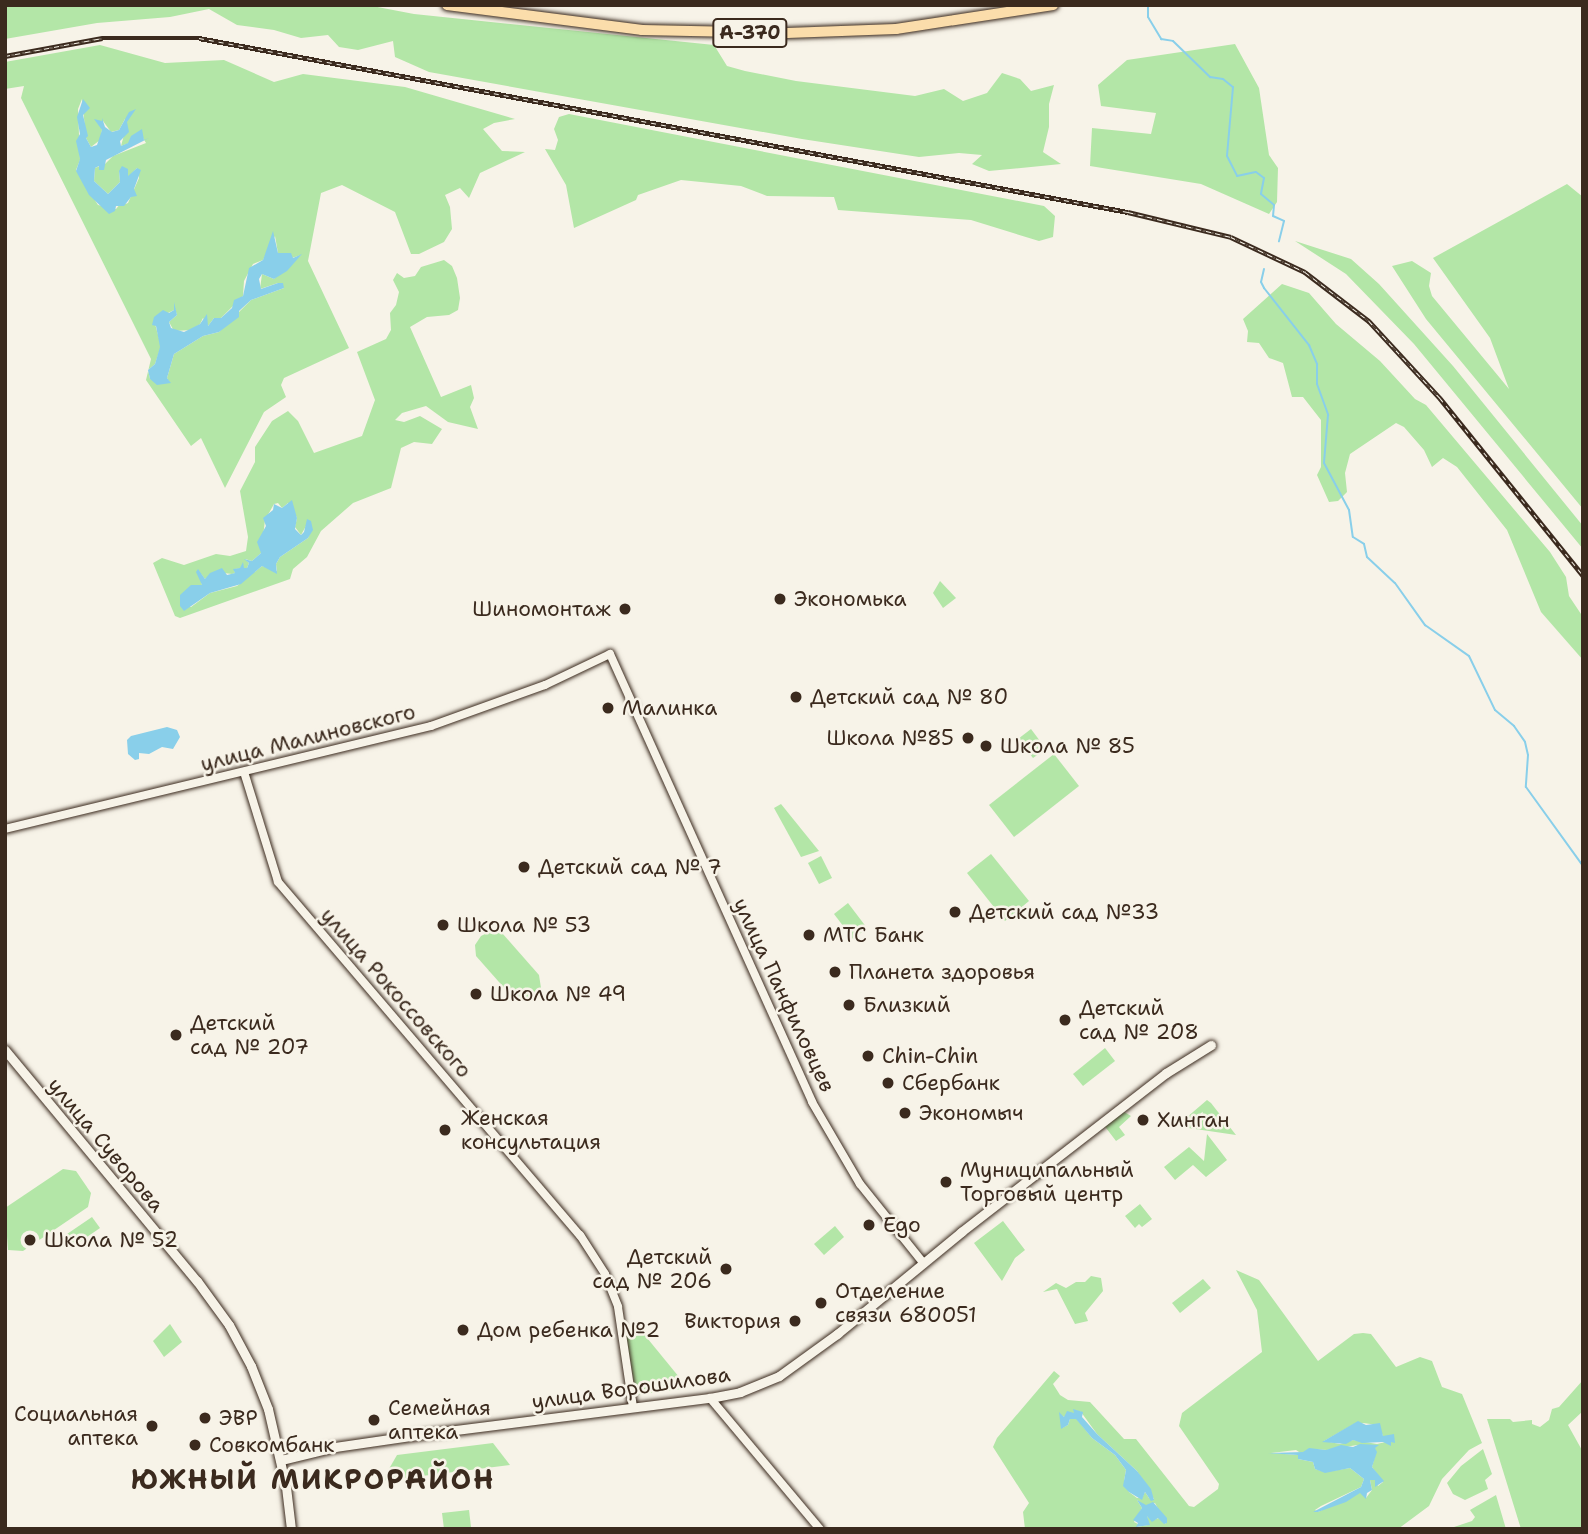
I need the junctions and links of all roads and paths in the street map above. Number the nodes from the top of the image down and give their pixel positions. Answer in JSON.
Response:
{"nodes":[{"id":1,"x":447,"y":5,"type":"edge"},
{"id":2,"x":1053,"y":5,"type":"edge"},
{"id":3,"x":618,"y":672,"type":"joint"},
{"id":4,"x":244,"y":772,"type":"junction"},
{"id":5,"x":5,"y":829,"type":"edge"},
{"id":6,"x":1211,"y":1045,"type":"dead end"},
{"id":7,"x":5,"y":1050,"type":"edge"},
{"id":8,"x":924,"y":1264,"type":"junction"},
{"id":9,"x":710,"y":1398,"type":"junction"},
{"id":10,"x":633,"y":1407,"type":"junction"},
{"id":11,"x":281,"y":1460,"type":"junction"},
{"id":12,"x":291,"y":1529,"type":"edge"},
{"id":13,"x":820,"y":1529,"type":"edge"}],
"edges":[{"from":1,"to":2,"type":"highway","number":"А-370"},
{"from":3,"to":4,"type":"street","name":"улица Малиновского"},
{"from":3,"to":8,"type":"street","name":"улица Панфиловцев"},
{"from":4,"to":5,"type":"street","name":"улица Малиновского"},
{"from":4,"to":10,"type":"street","name":"улица Рокоссовского"},
{"from":6,"to":8,"type":"main road","name":"улица Ворошилова"},
{"from":7,"to":11,"type":"main road","name":"улица Суворова"},
{"from":8,"to":9,"type":"main road","name":"улица Ворошилова"},
{"from":9,"to":10,"type":"main road","name":"улица Ворошилова"},
{"from":9,"to":13,"type":"street"},
{"from":10,"to":11,"type":"main road","name":"улица Ворошилова"},
{"from":11,"to":12,"type":"main road","name":"улица Суворова"}]}
